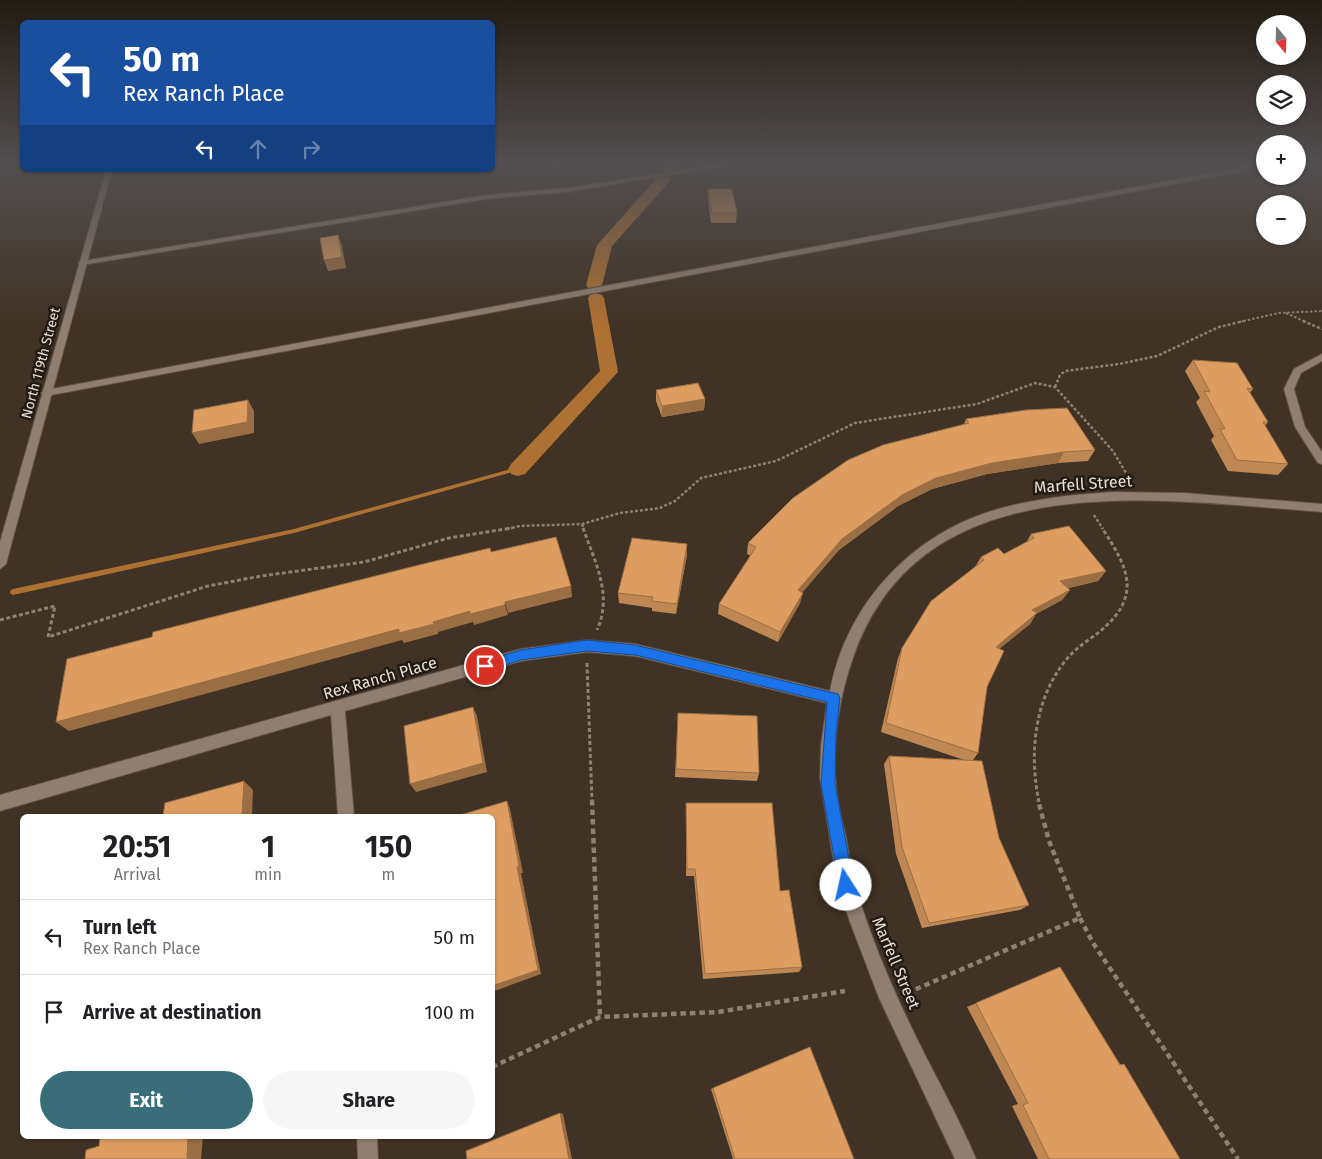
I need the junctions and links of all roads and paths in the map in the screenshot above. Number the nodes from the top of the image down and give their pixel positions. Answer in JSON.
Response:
{"nodes":[{"id":1,"x":95,"y":217,"type":"edge"},
{"id":2,"x":363,"y":217,"type":"edge"},
{"id":3,"x":988,"y":217,"type":"edge"},
{"id":4,"x":82,"y":263,"type":"junction"},
{"id":5,"x":1322,"y":311,"type":"edge"},
{"id":6,"x":1286,"y":313,"type":"junction"},
{"id":7,"x":1322,"y":330,"type":"edge"},
{"id":8,"x":1322,"y":357,"type":"edge"},
{"id":9,"x":1055,"y":387,"type":"junction"},
{"id":10,"x":46,"y":393,"type":"junction"},
{"id":11,"x":1322,"y":460,"type":"edge"},
{"id":12,"x":1128,"y":478,"type":"dead end"},
{"id":13,"x":1322,"y":508,"type":"edge"},
{"id":14,"x":1094,"y":515,"type":"dead end"},
{"id":15,"x":582,"y":524,"type":"junction"},
{"id":16,"x":0,"y":564,"type":"edge"},
{"id":17,"x":0,"y":620,"type":"edge"},
{"id":18,"x":602,"y":623,"type":"dead end"},
{"id":19,"x":587,"y":673,"type":"dead end"},
{"id":20,"x":834,"y":698,"type":"junction"},
{"id":21,"x":338,"y":708,"type":"junction"},
{"id":22,"x":0,"y":803,"type":"edge"},
{"id":23,"x":346,"y":814,"type":"edge"},
{"id":24,"x":1080,"y":918,"type":"junction"},
{"id":25,"x":914,"y":990,"type":"dead end"},
{"id":26,"x":845,"y":991,"type":"dead end"},
{"id":27,"x":600,"y":1017,"type":"junction"},
{"id":28,"x":495,"y":1065,"type":"edge"},
{"id":29,"x":367,"y":1139,"type":"edge"},
{"id":30,"x":368,"y":1159,"type":"edge"},
{"id":31,"x":966,"y":1159,"type":"edge"},
{"id":32,"x":1238,"y":1159,"type":"edge"}],
"edges":[{"from":1,"to":4,"type":"street","name":"North 119th Street"},
{"from":2,"to":4,"type":"street"},
{"from":3,"to":10,"type":"street"},
{"from":4,"to":10,"type":"street","name":"North 119th Street"},
{"from":5,"to":6,"type":"path"},
{"from":6,"to":7,"type":"path"},
{"from":6,"to":9,"type":"path"},
{"from":8,"to":11,"type":"street"},
{"from":9,"to":12,"type":"path"},
{"from":9,"to":15,"type":"path"},
{"from":10,"to":16,"type":"street","name":"North 119th Street"},
{"from":13,"to":20,"type":"street","name":"Marfell Street"},
{"from":14,"to":24,"type":"path"},
{"from":15,"to":17,"type":"path"},
{"from":15,"to":18,"type":"path"},
{"from":19,"to":27,"type":"path"},
{"from":20,"to":21,"type":"street","name":"Rex Ranch Place"},
{"from":20,"to":31,"type":"street","name":"Marfell Street"},
{"from":21,"to":22,"type":"street","name":"Rex Ranch Place"},
{"from":21,"to":23,"type":"street"},
{"from":24,"to":25,"type":"path"},
{"from":24,"to":32,"type":"path"},
{"from":26,"to":27,"type":"path"},
{"from":27,"to":28,"type":"path"},
{"from":29,"to":30,"type":"street"}]}
